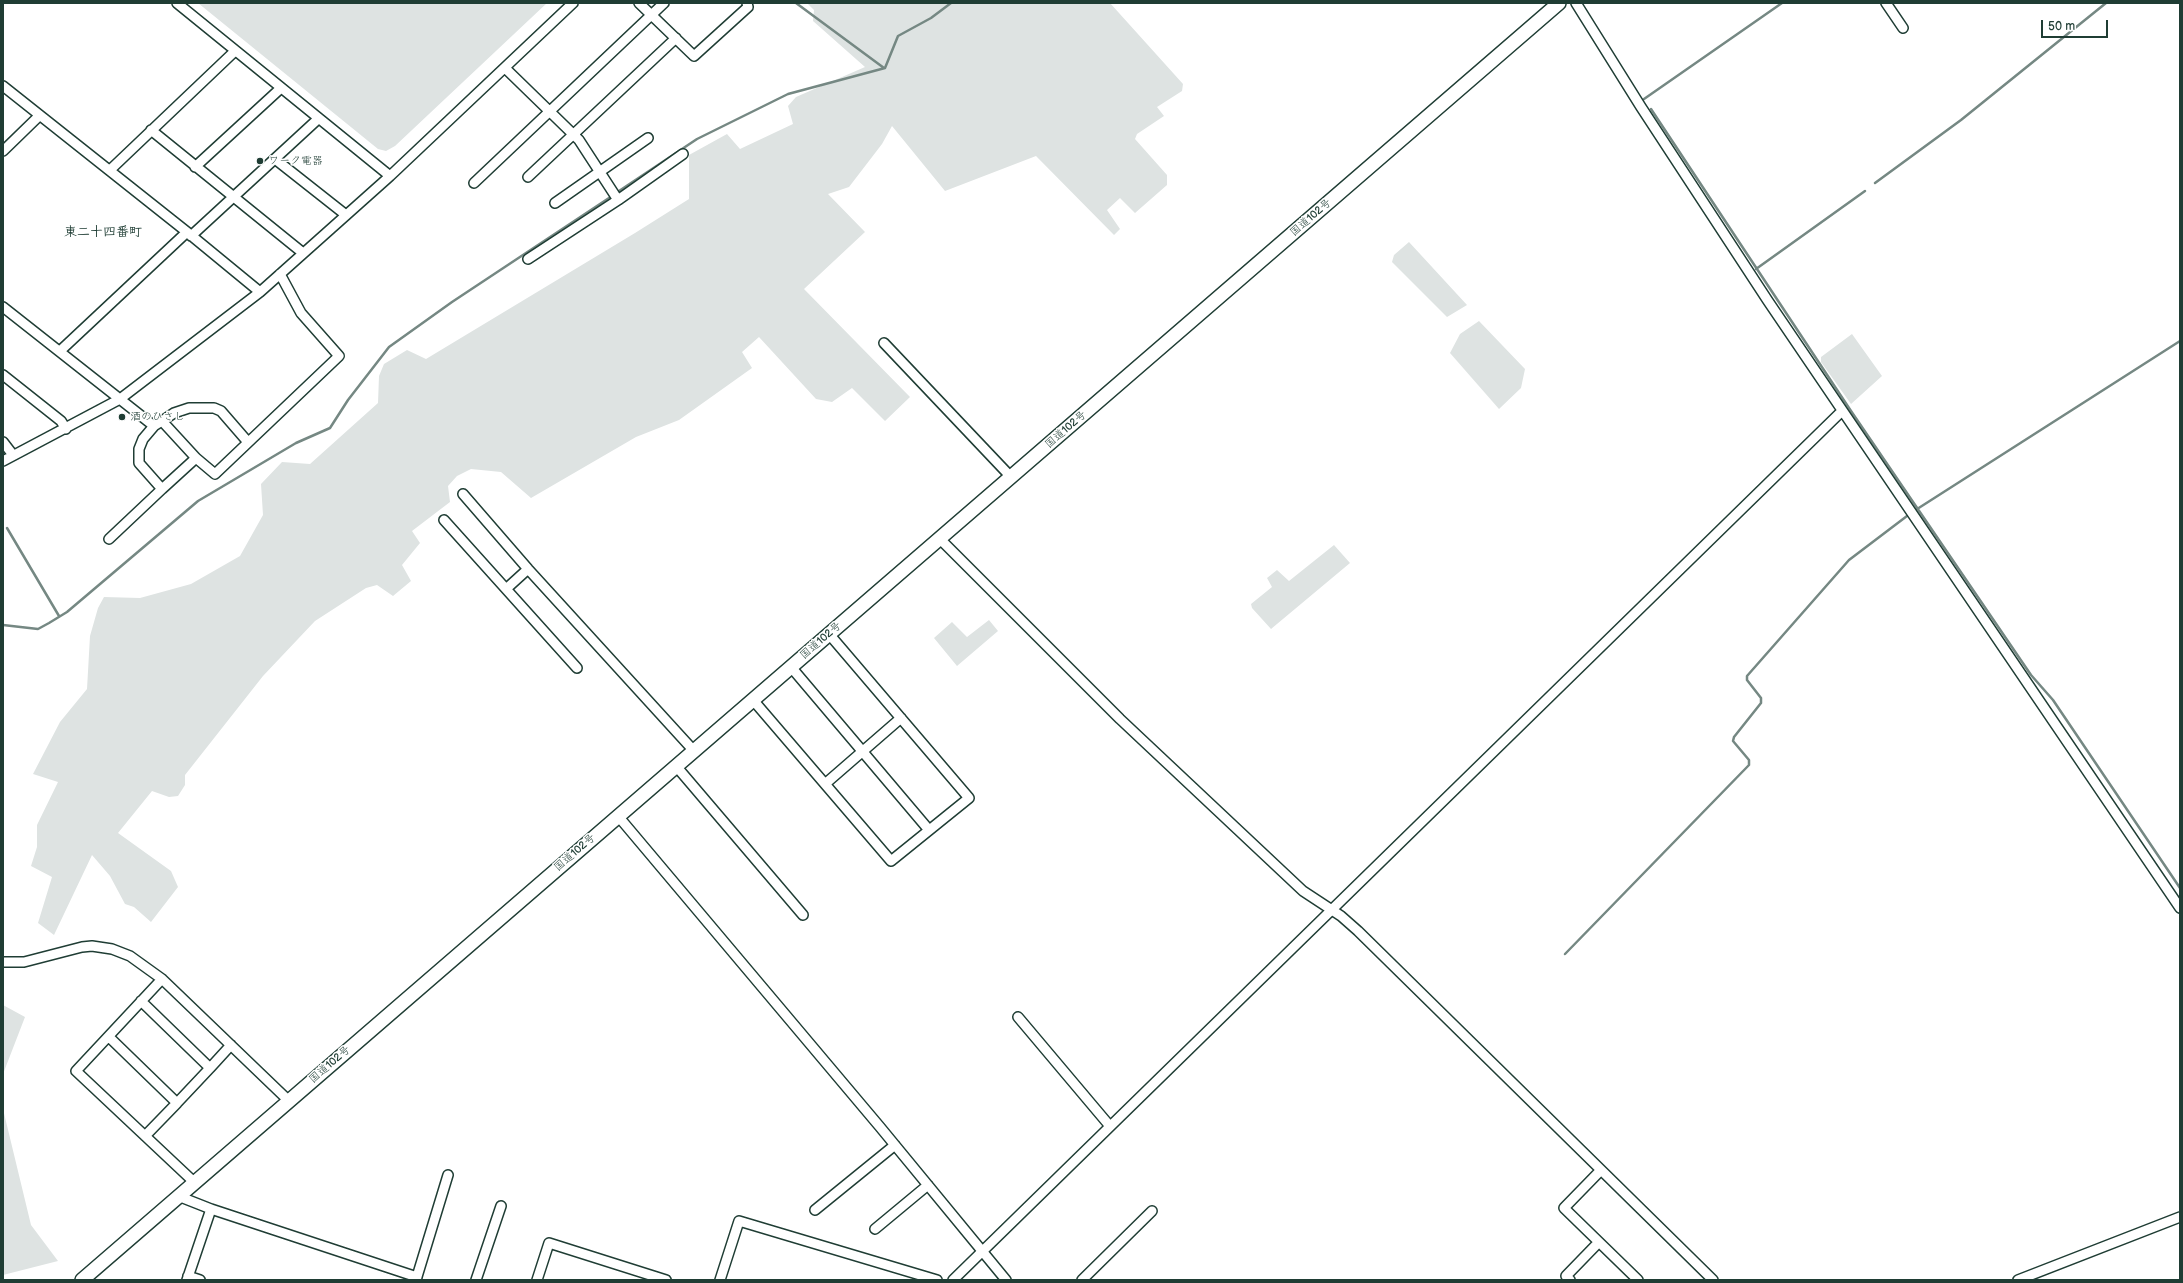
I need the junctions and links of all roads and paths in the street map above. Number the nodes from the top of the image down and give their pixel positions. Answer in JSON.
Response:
{"nodes":[{"id":1,"x":177,"y":3,"type":"edge"},
{"id":2,"x":573,"y":3,"type":"edge"},
{"id":3,"x":639,"y":3,"type":"edge"},
{"id":4,"x":664,"y":3,"type":"edge"},
{"id":5,"x":747,"y":3,"type":"edge"},
{"id":6,"x":1560,"y":3,"type":"edge"},
{"id":7,"x":1576,"y":3,"type":"edge"},
{"id":8,"x":1886,"y":3,"type":"edge"},
{"id":9,"x":651,"y":15,"type":"junction"},
{"id":10,"x":1903,"y":28,"type":"dead end"},
{"id":11,"x":676,"y":38,"type":"junction"},
{"id":12,"x":234,"y":51,"type":"junction"},
{"id":13,"x":505,"y":68,"type":"junction"},
{"id":14,"x":3,"y":86,"type":"edge"},
{"id":15,"x":281,"y":88,"type":"junction"},
{"id":16,"x":550,"y":110,"type":"junction"},
{"id":17,"x":39,"y":116,"type":"junction"},
{"id":18,"x":318,"y":119,"type":"junction"},
{"id":19,"x":151,"y":130,"type":"junction"},
{"id":20,"x":574,"y":134,"type":"junction"},
{"id":21,"x":648,"y":138,"type":"dead end"},
{"id":22,"x":3,"y":151,"type":"edge"},
{"id":23,"x":683,"y":154,"type":"dead end"},
{"id":24,"x":275,"y":159,"type":"junction"},
{"id":25,"x":195,"y":167,"type":"junction"},
{"id":26,"x":110,"y":170,"type":"junction"},
{"id":27,"x":600,"y":172,"type":"junction"},
{"id":28,"x":390,"y":176,"type":"junction"},
{"id":29,"x":528,"y":177,"type":"dead end"},
{"id":30,"x":474,"y":183,"type":"dead end"},
{"id":31,"x":616,"y":196,"type":"junction"},
{"id":32,"x":233,"y":198,"type":"junction"},
{"id":33,"x":555,"y":203,"type":"dead end"},
{"id":34,"x":346,"y":215,"type":"junction"},
{"id":35,"x":189,"y":234,"type":"junction"},
{"id":36,"x":303,"y":253,"type":"junction"},
{"id":37,"x":528,"y":259,"type":"dead end"},
{"id":38,"x":280,"y":274,"type":"junction"},
{"id":39,"x":260,"y":292,"type":"junction"},
{"id":40,"x":3,"y":307,"type":"edge"},
{"id":41,"x":884,"y":343,"type":"dead end"},
{"id":42,"x":60,"y":351,"type":"junction"},
{"id":43,"x":3,"y":374,"type":"edge"},
{"id":44,"x":120,"y":399,"type":"junction"},
{"id":45,"x":1842,"y":411,"type":"junction"},
{"id":46,"x":162,"y":421,"type":"junction"},
{"id":47,"x":154,"y":426,"type":"junction"},
{"id":48,"x":66,"y":429,"type":"junction"},
{"id":49,"x":248,"y":441,"type":"junction"},
{"id":50,"x":3,"y":442,"type":"edge"},
{"id":51,"x":14,"y":455,"type":"junction"},
{"id":52,"x":196,"y":458,"type":"junction"},
{"id":53,"x":3,"y":461,"type":"edge"},
{"id":54,"x":1012,"y":477,"type":"junction"},
{"id":55,"x":162,"y":489,"type":"junction"},
{"id":56,"x":463,"y":494,"type":"dead end"},
{"id":57,"x":444,"y":520,"type":"dead end"},
{"id":58,"x":110,"y":539,"type":"dead end"},
{"id":59,"x":940,"y":539,"type":"junction"},
{"id":60,"x":528,"y":569,"type":"junction"},
{"id":61,"x":506,"y":589,"type":"junction"},
{"id":62,"x":830,"y":634,"type":"junction"},
{"id":63,"x":791,"y":667,"type":"junction"},
{"id":64,"x":578,"y":668,"type":"dead end"},
{"id":65,"x":753,"y":700,"type":"junction"},
{"id":66,"x":901,"y":718,"type":"junction"},
{"id":67,"x":694,"y":751,"type":"junction"},
{"id":68,"x":863,"y":751,"type":"junction"},
{"id":69,"x":676,"y":766,"type":"junction"},
{"id":70,"x":825,"y":784,"type":"junction"},
{"id":71,"x":618,"y":816,"type":"junction"},
{"id":72,"x":929,"y":830,"type":"junction"},
{"id":73,"x":2180,"y":908,"type":"edge"},
{"id":74,"x":1332,"y":911,"type":"junction"},
{"id":75,"x":803,"y":915,"type":"dead end"},
{"id":76,"x":3,"y":962,"type":"edge"},
{"id":77,"x":162,"y":979,"type":"junction"},
{"id":78,"x":141,"y":1001,"type":"junction"},
{"id":79,"x":1018,"y":1017,"type":"dead end"},
{"id":80,"x":109,"y":1037,"type":"junction"},
{"id":81,"x":231,"y":1045,"type":"junction"},
{"id":82,"x":210,"y":1068,"type":"junction"},
{"id":83,"x":289,"y":1101,"type":"junction"},
{"id":84,"x":177,"y":1102,"type":"junction"},
{"id":85,"x":1109,"y":1125,"type":"junction"},
{"id":86,"x":145,"y":1136,"type":"junction"},
{"id":87,"x":896,"y":1145,"type":"junction"},
{"id":88,"x":1601,"y":1170,"type":"junction"},
{"id":89,"x":448,"y":1175,"type":"dead end"},
{"id":90,"x":194,"y":1182,"type":"junction"},
{"id":91,"x":928,"y":1184,"type":"junction"},
{"id":92,"x":178,"y":1196,"type":"junction"},
{"id":93,"x":501,"y":1206,"type":"dead end"},
{"id":94,"x":211,"y":1209,"type":"junction"},
{"id":95,"x":815,"y":1210,"type":"dead end"},
{"id":96,"x":1152,"y":1212,"type":"dead end"},
{"id":97,"x":2180,"y":1217,"type":"edge"},
{"id":98,"x":875,"y":1229,"type":"dead end"},
{"id":99,"x":1599,"y":1242,"type":"junction"},
{"id":100,"x":981,"y":1251,"type":"junction"},
{"id":101,"x":187,"y":1278,"type":"edge"},
{"id":102,"x":653,"y":1278,"type":"edge"},
{"id":103,"x":416,"y":1279,"type":"edge"},
{"id":104,"x":1710,"y":1279,"type":"edge"},
{"id":105,"x":82,"y":1280,"type":"edge"},
{"id":106,"x":200,"y":1280,"type":"edge"},
{"id":107,"x":476,"y":1280,"type":"edge"},
{"id":108,"x":537,"y":1280,"type":"edge"},
{"id":109,"x":666,"y":1280,"type":"edge"},
{"id":110,"x":720,"y":1280,"type":"edge"},
{"id":111,"x":937,"y":1280,"type":"edge"},
{"id":112,"x":953,"y":1280,"type":"edge"},
{"id":113,"x":1006,"y":1280,"type":"edge"},
{"id":114,"x":1082,"y":1280,"type":"edge"},
{"id":115,"x":1570,"y":1280,"type":"edge"},
{"id":116,"x":1638,"y":1280,"type":"edge"},
{"id":117,"x":2018,"y":1280,"type":"edge"}],
"edges":[{"from":1,"to":12,"type":"street"},
{"from":2,"to":13,"type":"street"},
{"from":3,"to":9,"type":"street"},
{"from":4,"to":9,"type":"street"},
{"from":5,"to":11,"type":"street"},
{"from":6,"to":54,"type":"highway","name":"国道102号"},
{"from":7,"to":45,"type":"street"},
{"from":8,"to":10,"type":"street"},
{"from":9,"to":11,"type":"street"},
{"from":9,"to":16,"type":"street"},
{"from":11,"to":20,"type":"street"},
{"from":12,"to":15,"type":"street"},
{"from":12,"to":19,"type":"street"},
{"from":13,"to":16,"type":"street"},
{"from":13,"to":28,"type":"street"},
{"from":14,"to":17,"type":"street"},
{"from":15,"to":18,"type":"street"},
{"from":15,"to":25,"type":"street"},
{"from":16,"to":20,"type":"street"},
{"from":16,"to":30,"type":"street"},
{"from":17,"to":22,"type":"street"},
{"from":17,"to":26,"type":"street"},
{"from":18,"to":24,"type":"street"},
{"from":18,"to":28,"type":"street"},
{"from":19,"to":25,"type":"street"},
{"from":19,"to":26,"type":"street"},
{"from":20,"to":27,"type":"street"},
{"from":20,"to":29,"type":"street"},
{"from":21,"to":27,"type":"street"},
{"from":23,"to":31,"type":"street"},
{"from":24,"to":32,"type":"street"},
{"from":24,"to":34,"type":"street"},
{"from":25,"to":32,"type":"street"},
{"from":26,"to":35,"type":"street"},
{"from":27,"to":31,"type":"street"},
{"from":27,"to":33,"type":"street"},
{"from":28,"to":34,"type":"street"},
{"from":31,"to":37,"type":"street"},
{"from":32,"to":35,"type":"street"},
{"from":32,"to":36,"type":"street"},
{"from":34,"to":36,"type":"street"},
{"from":35,"to":39,"type":"street"},
{"from":35,"to":42,"type":"street"},
{"from":36,"to":38,"type":"street"},
{"from":38,"to":39,"type":"street"},
{"from":38,"to":49,"type":"street"},
{"from":39,"to":44,"type":"street"},
{"from":40,"to":42,"type":"street"},
{"from":41,"to":54,"type":"street"},
{"from":42,"to":44,"type":"street"},
{"from":43,"to":48,"type":"street"},
{"from":44,"to":47,"type":"street"},
{"from":44,"to":48,"type":"street"},
{"from":45,"to":73,"type":"street"},
{"from":45,"to":74,"type":"street"},
{"from":46,"to":47,"type":"street"},
{"from":46,"to":49,"type":"street"},
{"from":46,"to":52,"type":"street"},
{"from":47,"to":55,"type":"street"},
{"from":48,"to":51,"type":"street"},
{"from":49,"to":52,"type":"street"},
{"from":50,"to":51,"type":"street"},
{"from":51,"to":53,"type":"street"},
{"from":52,"to":55,"type":"street"},
{"from":54,"to":59,"type":"highway","name":"国道102号"},
{"from":55,"to":58,"type":"street"},
{"from":56,"to":60,"type":"street"},
{"from":57,"to":61,"type":"street"},
{"from":59,"to":62,"type":"highway","name":"国道102号"},
{"from":59,"to":74,"type":"street"},
{"from":60,"to":61,"type":"street"},
{"from":60,"to":67,"type":"street"},
{"from":61,"to":64,"type":"street"},
{"from":62,"to":63,"type":"highway","name":"国道102号"},
{"from":62,"to":66,"type":"street"},
{"from":63,"to":65,"type":"highway","name":"国道102号"},
{"from":63,"to":68,"type":"street"},
{"from":65,"to":67,"type":"highway","name":"国道102号"},
{"from":65,"to":70,"type":"street"},
{"from":66,"to":68,"type":"street"},
{"from":66,"to":72,"type":"street"},
{"from":67,"to":69,"type":"highway","name":"国道102号"},
{"from":68,"to":70,"type":"street"},
{"from":68,"to":72,"type":"street"},
{"from":69,"to":71,"type":"highway","name":"国道102号"},
{"from":69,"to":75,"type":"street"},
{"from":70,"to":72,"type":"street"},
{"from":71,"to":83,"type":"highway","name":"国道102号"},
{"from":71,"to":87,"type":"street"},
{"from":74,"to":85,"type":"street"},
{"from":74,"to":88,"type":"street"},
{"from":76,"to":77,"type":"street"},
{"from":77,"to":78,"type":"street"},
{"from":77,"to":81,"type":"street"},
{"from":78,"to":80,"type":"street"},
{"from":78,"to":82,"type":"street"},
{"from":79,"to":85,"type":"street"},
{"from":80,"to":84,"type":"street"},
{"from":80,"to":86,"type":"street"},
{"from":81,"to":82,"type":"street"},
{"from":81,"to":83,"type":"street"},
{"from":82,"to":84,"type":"street"},
{"from":83,"to":90,"type":"highway","name":"国道102号"},
{"from":84,"to":86,"type":"street"},
{"from":85,"to":100,"type":"street"},
{"from":86,"to":90,"type":"street"},
{"from":87,"to":91,"type":"street"},
{"from":87,"to":95,"type":"street"},
{"from":88,"to":99,"type":"street"},
{"from":88,"to":104,"type":"street"},
{"from":89,"to":103,"type":"street"},
{"from":90,"to":92,"type":"highway","name":"国道102号"},
{"from":91,"to":98,"type":"street"},
{"from":91,"to":100,"type":"street"},
{"from":92,"to":94,"type":"street"},
{"from":92,"to":105,"type":"highway","name":"国道102号"},
{"from":93,"to":107,"type":"street"},
{"from":94,"to":101,"type":"street"},
{"from":94,"to":103,"type":"street"},
{"from":96,"to":114,"type":"street"},
{"from":97,"to":117,"type":"street"},
{"from":99,"to":115,"type":"street"},
{"from":99,"to":116,"type":"street"},
{"from":100,"to":112,"type":"street"},
{"from":100,"to":113,"type":"street"},
{"from":101,"to":106,"type":"street"},
{"from":102,"to":108,"type":"street"},
{"from":102,"to":109,"type":"street"},
{"from":110,"to":111,"type":"street"}]}
